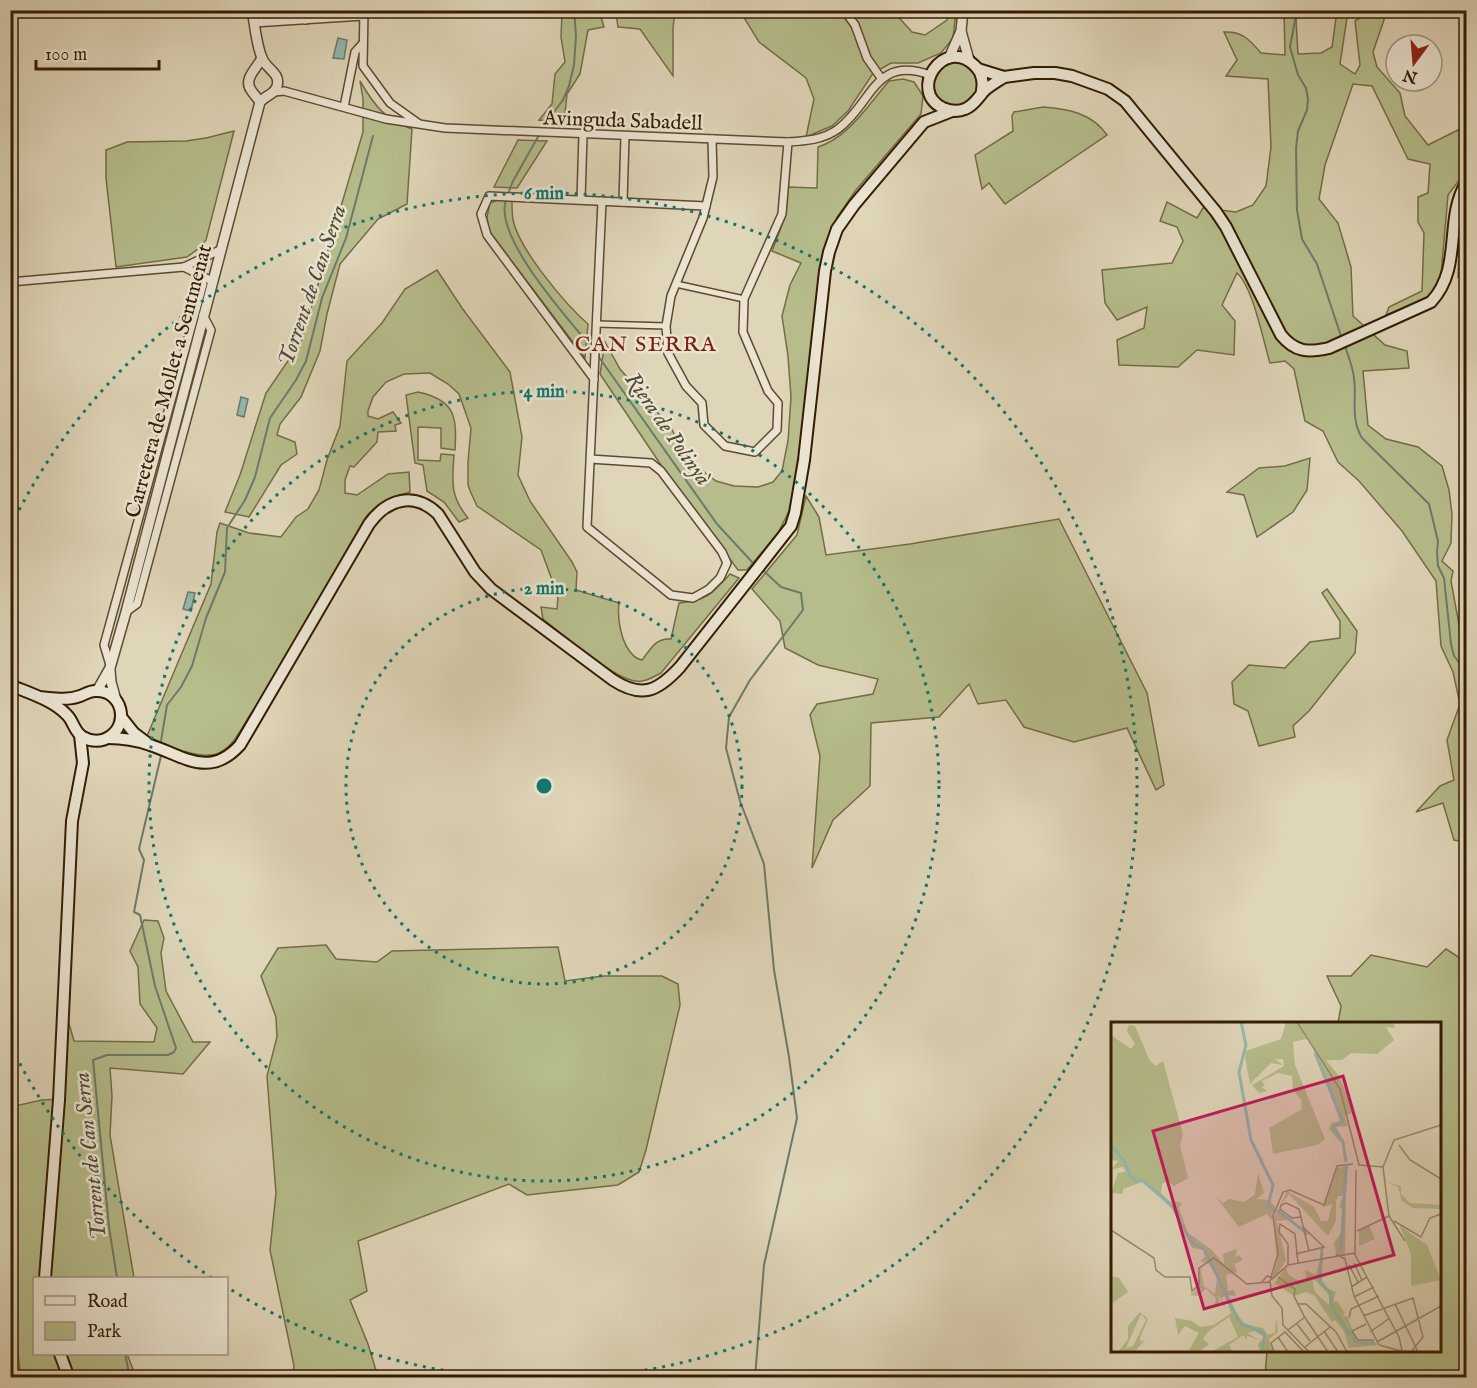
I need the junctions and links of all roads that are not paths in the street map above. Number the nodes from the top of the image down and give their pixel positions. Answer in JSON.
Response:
{"nodes":[{"id":1,"x":252,"y":10,"type":"edge"},
{"id":2,"x":261,"y":10,"type":"edge"},
{"id":3,"x":304,"y":10,"type":"edge"},
{"id":4,"x":844,"y":10,"type":"edge"},
{"id":5,"x":963,"y":10,"type":"edge"},
{"id":6,"x":363,"y":13,"type":"edge"},
{"id":7,"x":343,"y":14,"type":"edge"},
{"id":8,"x":306,"y":20,"type":"junction"},
{"id":9,"x":259,"y":22,"type":"junction"},
{"id":10,"x":961,"y":31,"type":"junction"},
{"id":11,"x":363,"y":43,"type":"junction"},
{"id":12,"x":261,"y":58,"type":"junction"},
{"id":13,"x":949,"y":58,"type":"junction"},
{"id":14,"x":969,"y":60,"type":"junction"},
{"id":15,"x":257,"y":68,"type":"junction"},
{"id":16,"x":268,"y":68,"type":"junction"},
{"id":17,"x":978,"y":69,"type":"junction"},
{"id":18,"x":930,"y":75,"type":"junction"},
{"id":19,"x":1004,"y":77,"type":"junction"},
{"id":20,"x":881,"y":78,"type":"junction"},
{"id":21,"x":270,"y":93,"type":"junction"},
{"id":22,"x":931,"y":95,"type":"junction"},
{"id":23,"x":981,"y":95,"type":"junction"},
{"id":24,"x":344,"y":107,"type":"junction"},
{"id":25,"x":952,"y":111,"type":"junction"},
{"id":26,"x":924,"y":122,"type":"junction"},
{"id":27,"x":420,"y":124,"type":"junction"},
{"id":28,"x":583,"y":134,"type":"junction"},
{"id":29,"x":625,"y":136,"type":"junction"},
{"id":30,"x":712,"y":140,"type":"junction"},
{"id":31,"x":788,"y":142,"type":"junction"},
{"id":32,"x":1467,"y":183,"type":"edge"},
{"id":33,"x":581,"y":200,"type":"junction"},
{"id":34,"x":602,"y":201,"type":"junction"},
{"id":35,"x":623,"y":202,"type":"junction"},
{"id":36,"x":706,"y":206,"type":"junction"},
{"id":37,"x":220,"y":250,"type":"junction"},
{"id":38,"x":204,"y":257,"type":"junction"},
{"id":39,"x":184,"y":267,"type":"junction"},
{"id":40,"x":200,"y":275,"type":"junction"},
{"id":41,"x":212,"y":281,"type":"junction"},
{"id":42,"x":10,"y":282,"type":"edge"},
{"id":43,"x":676,"y":284,"type":"junction"},
{"id":44,"x":744,"y":299,"type":"junction"},
{"id":45,"x":597,"y":324,"type":"junction"},
{"id":46,"x":666,"y":326,"type":"junction"},
{"id":47,"x":594,"y":380,"type":"junction"},
{"id":48,"x":590,"y":459,"type":"junction"},
{"id":49,"x":110,"y":668,"type":"junction"},
{"id":50,"x":10,"y":685,"type":"edge"},
{"id":51,"x":97,"y":691,"type":"junction"},
{"id":52,"x":80,"y":696,"type":"junction"},
{"id":53,"x":39,"y":697,"type":"junction"},
{"id":54,"x":116,"y":700,"type":"junction"},
{"id":55,"x":122,"y":718,"type":"junction"},
{"id":56,"x":72,"y":721,"type":"junction"},
{"id":57,"x":80,"y":735,"type":"junction"},
{"id":58,"x":104,"y":739,"type":"junction"},
{"id":59,"x":148,"y":744,"type":"junction"},
{"id":60,"x":83,"y":763,"type":"junction"},
{"id":61,"x":45,"y":1277,"type":"edge"},
{"id":62,"x":61,"y":1355,"type":"edge"},
{"id":63,"x":69,"y":1377,"type":"edge"}],
"edges":[{"from":1,"to":9,"type":"street"},
{"from":2,"to":9,"type":"street"},
{"from":3,"to":8,"type":"street"},
{"from":4,"to":20,"type":"street"},
{"from":5,"to":10,"type":"street"},
{"from":6,"to":7,"type":"street"},
{"from":6,"to":11,"type":"street","name":"Avinguda Sabadell"},
{"from":7,"to":8,"type":"street"},
{"from":8,"to":9,"type":"street"},
{"from":9,"to":12,"type":"street"},
{"from":10,"to":13,"type":"street"},
{"from":10,"to":14,"type":"street"},
{"from":11,"to":24,"type":"street"},
{"from":11,"to":27,"type":"street","name":"Avinguda Sabadell"},
{"from":12,"to":15,"type":"street","name":"Carretera de Mollet a Sentmenat"},
{"from":12,"to":16,"type":"street"},
{"from":13,"to":14,"type":"main road"},
{"from":13,"to":18,"type":"main road"},
{"from":14,"to":17,"type":"main road"},
{"from":15,"to":16,"type":"street"},
{"from":15,"to":21,"type":"street","name":"Carretera de Mollet a Sentmenat"},
{"from":16,"to":21,"type":"street"},
{"from":17,"to":19,"type":"main road"},
{"from":17,"to":23,"type":"main road"},
{"from":18,"to":20,"type":"street"},
{"from":18,"to":22,"type":"main road"},
{"from":19,"to":23,"type":"main road"},
{"from":19,"to":32,"type":"main road"},
{"from":20,"to":31,"type":"street","name":"Avinguda Sabadell"},
{"from":21,"to":24,"type":"street"},
{"from":21,"to":37,"type":"street","name":"Carretera de Mollet a Sentmenat"},
{"from":22,"to":25,"type":"main road"},
{"from":22,"to":26,"type":"main road"},
{"from":23,"to":25,"type":"main road"},
{"from":24,"to":27,"type":"street"},
{"from":25,"to":26,"type":"main road"},
{"from":26,"to":59,"type":"main road"},
{"from":27,"to":28,"type":"street","name":"Avinguda Sabadell"},
{"from":28,"to":29,"type":"street","name":"Avinguda Sabadell"},
{"from":28,"to":33,"type":"street"},
{"from":29,"to":30,"type":"street","name":"Avinguda Sabadell"},
{"from":29,"to":35,"type":"street"},
{"from":30,"to":31,"type":"street","name":"Avinguda Sabadell"},
{"from":30,"to":36,"type":"street"},
{"from":31,"to":44,"type":"street"},
{"from":33,"to":34,"type":"street"},
{"from":33,"to":47,"type":"street"},
{"from":34,"to":35,"type":"street"},
{"from":34,"to":45,"type":"street"},
{"from":35,"to":36,"type":"street"},
{"from":36,"to":43,"type":"street"},
{"from":37,"to":38,"type":"street"},
{"from":37,"to":41,"type":"street","name":"Carretera de Mollet a Sentmenat"},
{"from":38,"to":39,"type":"street"},
{"from":38,"to":40,"type":"street"},
{"from":39,"to":40,"type":"street"},
{"from":39,"to":42,"type":"street"},
{"from":40,"to":41,"type":"street"},
{"from":40,"to":49,"type":"street"},
{"from":41,"to":49,"type":"street","name":"Carretera de Mollet a Sentmenat"},
{"from":43,"to":44,"type":"street"},
{"from":43,"to":46,"type":"street"},
{"from":44,"to":46,"type":"street"},
{"from":45,"to":46,"type":"street"},
{"from":45,"to":47,"type":"street"},
{"from":47,"to":48,"type":"street"},
{"from":48,"to":48,"type":"street"},
{"from":49,"to":51,"type":"street"},
{"from":49,"to":54,"type":"street"},
{"from":50,"to":53,"type":"main road"},
{"from":51,"to":52,"type":"main road"},
{"from":51,"to":54,"type":"main road"},
{"from":52,"to":53,"type":"main road"},
{"from":52,"to":56,"type":"main road"},
{"from":53,"to":56,"type":"main road"},
{"from":54,"to":55,"type":"main road"},
{"from":55,"to":58,"type":"main road"},
{"from":55,"to":59,"type":"main road"},
{"from":56,"to":57,"type":"main road"},
{"from":57,"to":58,"type":"main road"},
{"from":57,"to":60,"type":"main road"},
{"from":58,"to":59,"type":"main road"},
{"from":58,"to":60,"type":"main road"},
{"from":60,"to":61,"type":"main road"},
{"from":62,"to":63,"type":"main road"}]}
